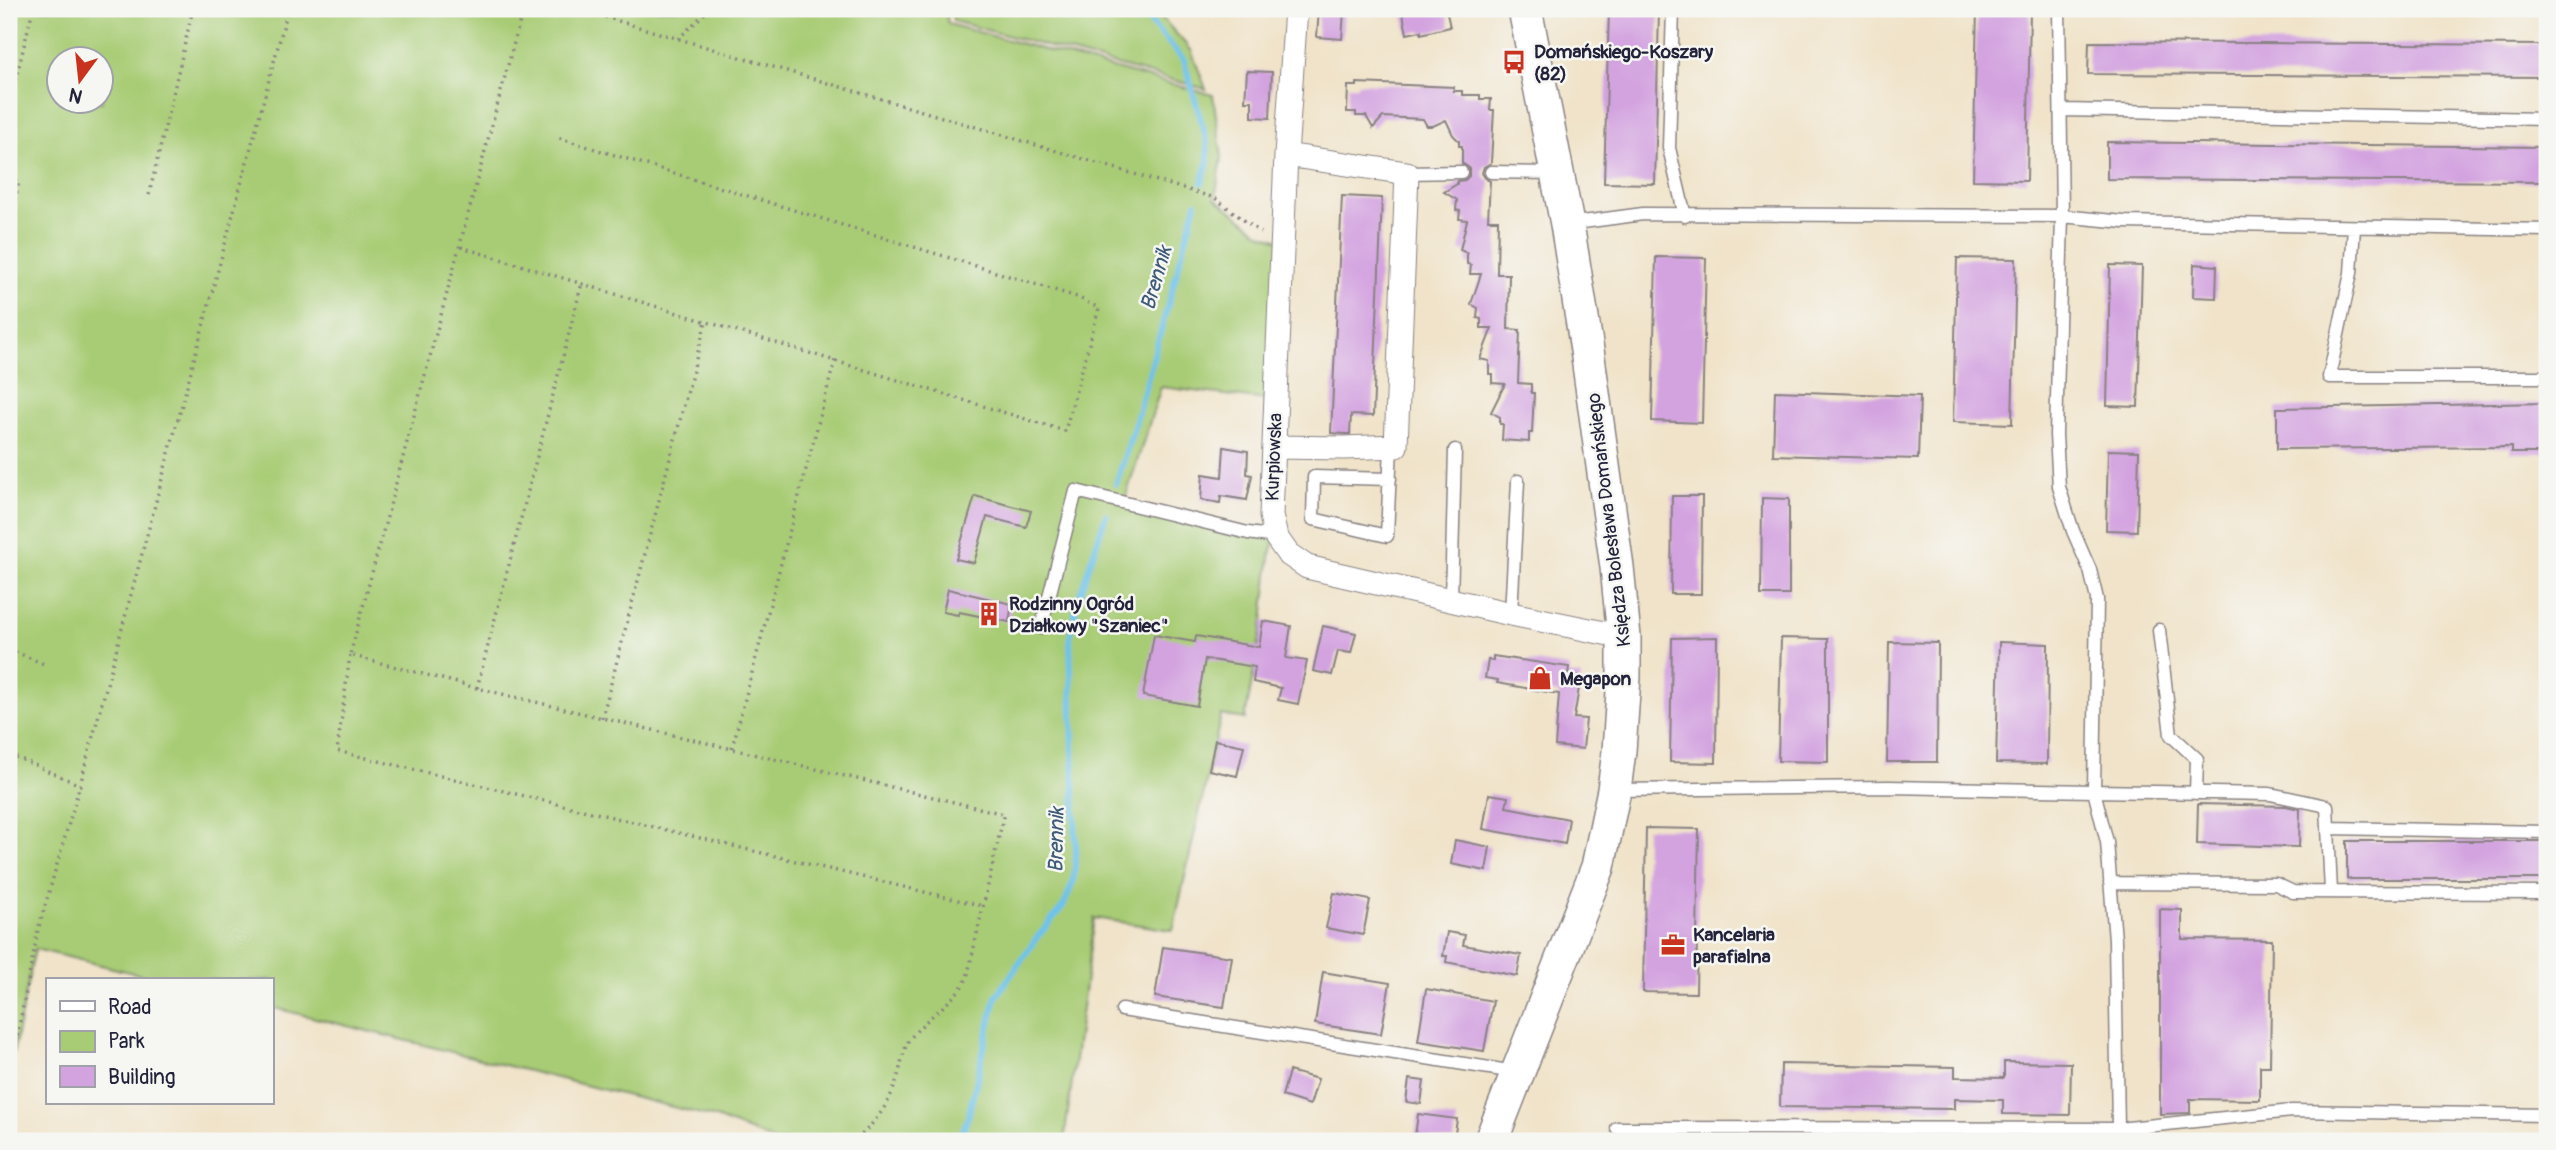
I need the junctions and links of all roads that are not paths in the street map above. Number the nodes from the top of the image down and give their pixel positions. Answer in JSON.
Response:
{"nodes":[{"id":1,"x":1296,"y":9,"type":"edge"},
{"id":2,"x":1525,"y":9,"type":"edge"},
{"id":3,"x":1672,"y":9,"type":"edge"},
{"id":4,"x":2059,"y":9,"type":"edge"},
{"id":5,"x":2061,"y":110,"type":"junction"},
{"id":6,"x":2547,"y":120,"type":"edge"},
{"id":7,"x":1286,"y":155,"type":"junction"},
{"id":8,"x":1461,"y":172,"type":"dead end"},
{"id":9,"x":1491,"y":172,"type":"dead end"},
{"id":10,"x":1406,"y":173,"type":"junction"},
{"id":11,"x":1557,"y":173,"type":"junction"},
{"id":12,"x":1685,"y":216,"type":"junction"},
{"id":13,"x":2062,"y":216,"type":"junction"},
{"id":14,"x":1567,"y":224,"type":"junction"},
{"id":15,"x":2354,"y":227,"type":"junction"},
{"id":16,"x":2547,"y":230,"type":"edge"},
{"id":17,"x":2547,"y":377,"type":"edge"},
{"id":18,"x":1391,"y":446,"type":"junction"},
{"id":19,"x":1273,"y":447,"type":"junction"},
{"id":20,"x":1455,"y":450,"type":"dead end"},
{"id":21,"x":1390,"y":479,"type":"junction"},
{"id":22,"x":1518,"y":481,"type":"dead end"},
{"id":23,"x":1276,"y":537,"type":"junction"},
{"id":24,"x":1451,"y":600,"type":"junction"},
{"id":25,"x":1511,"y":614,"type":"junction"},
{"id":26,"x":1041,"y":628,"type":"dead end"},
{"id":27,"x":2159,"y":630,"type":"dead end"},
{"id":28,"x":1624,"y":637,"type":"junction"},
{"id":29,"x":1614,"y":790,"type":"junction"},
{"id":30,"x":2094,"y":791,"type":"junction"},
{"id":31,"x":2196,"y":793,"type":"junction"},
{"id":32,"x":2328,"y":828,"type":"junction"},
{"id":33,"x":2547,"y":832,"type":"edge"},
{"id":34,"x":2110,"y":883,"type":"junction"},
{"id":35,"x":2331,"y":892,"type":"junction"},
{"id":36,"x":2547,"y":892,"type":"edge"},
{"id":37,"x":1122,"y":1010,"type":"dead end"},
{"id":38,"x":1519,"y":1072,"type":"junction"},
{"id":39,"x":2547,"y":1115,"type":"edge"},
{"id":40,"x":1617,"y":1128,"type":"dead end"},
{"id":41,"x":2118,"y":1129,"type":"junction"},
{"id":42,"x":1491,"y":1141,"type":"edge"}],
"edges":[{"from":1,"to":7,"type":"street","name":"Kurpiowska"},
{"from":2,"to":11,"type":"main road","name":"Księdza Bolesława Domańskiego"},
{"from":3,"to":12,"type":"lane"},
{"from":4,"to":5,"type":"lane"},
{"from":5,"to":6,"type":"lane"},
{"from":5,"to":13,"type":"lane"},
{"from":7,"to":10,"type":"street"},
{"from":7,"to":19,"type":"street","name":"Kurpiowska"},
{"from":8,"to":10,"type":"lane"},
{"from":9,"to":11,"type":"lane"},
{"from":10,"to":18,"type":"street"},
{"from":11,"to":14,"type":"main road","name":"Księdza Bolesława Domańskiego"},
{"from":12,"to":13,"type":"lane"},
{"from":12,"to":14,"type":"lane"},
{"from":13,"to":15,"type":"lane"},
{"from":13,"to":30,"type":"lane"},
{"from":14,"to":28,"type":"main road","name":"Księdza Bolesława Domańskiego"},
{"from":15,"to":16,"type":"lane"},
{"from":15,"to":17,"type":"lane"},
{"from":18,"to":19,"type":"street"},
{"from":18,"to":21,"type":"lane"},
{"from":19,"to":23,"type":"street","name":"Kurpiowska"},
{"from":20,"to":24,"type":"lane"},
{"from":21,"to":21,"type":"lane"},
{"from":22,"to":25,"type":"lane"},
{"from":23,"to":24,"type":"street"},
{"from":23,"to":26,"type":"lane"},
{"from":24,"to":25,"type":"street"},
{"from":25,"to":28,"type":"street"},
{"from":27,"to":31,"type":"lane"},
{"from":28,"to":29,"type":"main road","name":"Księdza Bolesława Domańskiego"},
{"from":29,"to":30,"type":"lane"},
{"from":29,"to":38,"type":"main road","name":"Księdza Bolesława Domańskiego"},
{"from":30,"to":31,"type":"lane"},
{"from":30,"to":34,"type":"lane"},
{"from":31,"to":32,"type":"lane"},
{"from":32,"to":33,"type":"lane"},
{"from":32,"to":35,"type":"lane"},
{"from":34,"to":35,"type":"lane"},
{"from":34,"to":41,"type":"lane"},
{"from":35,"to":36,"type":"lane"},
{"from":37,"to":38,"type":"lane"},
{"from":38,"to":42,"type":"main road","name":"Księdza Bolesława Domańskiego"},
{"from":39,"to":41,"type":"lane"},
{"from":40,"to":41,"type":"lane"}]}
